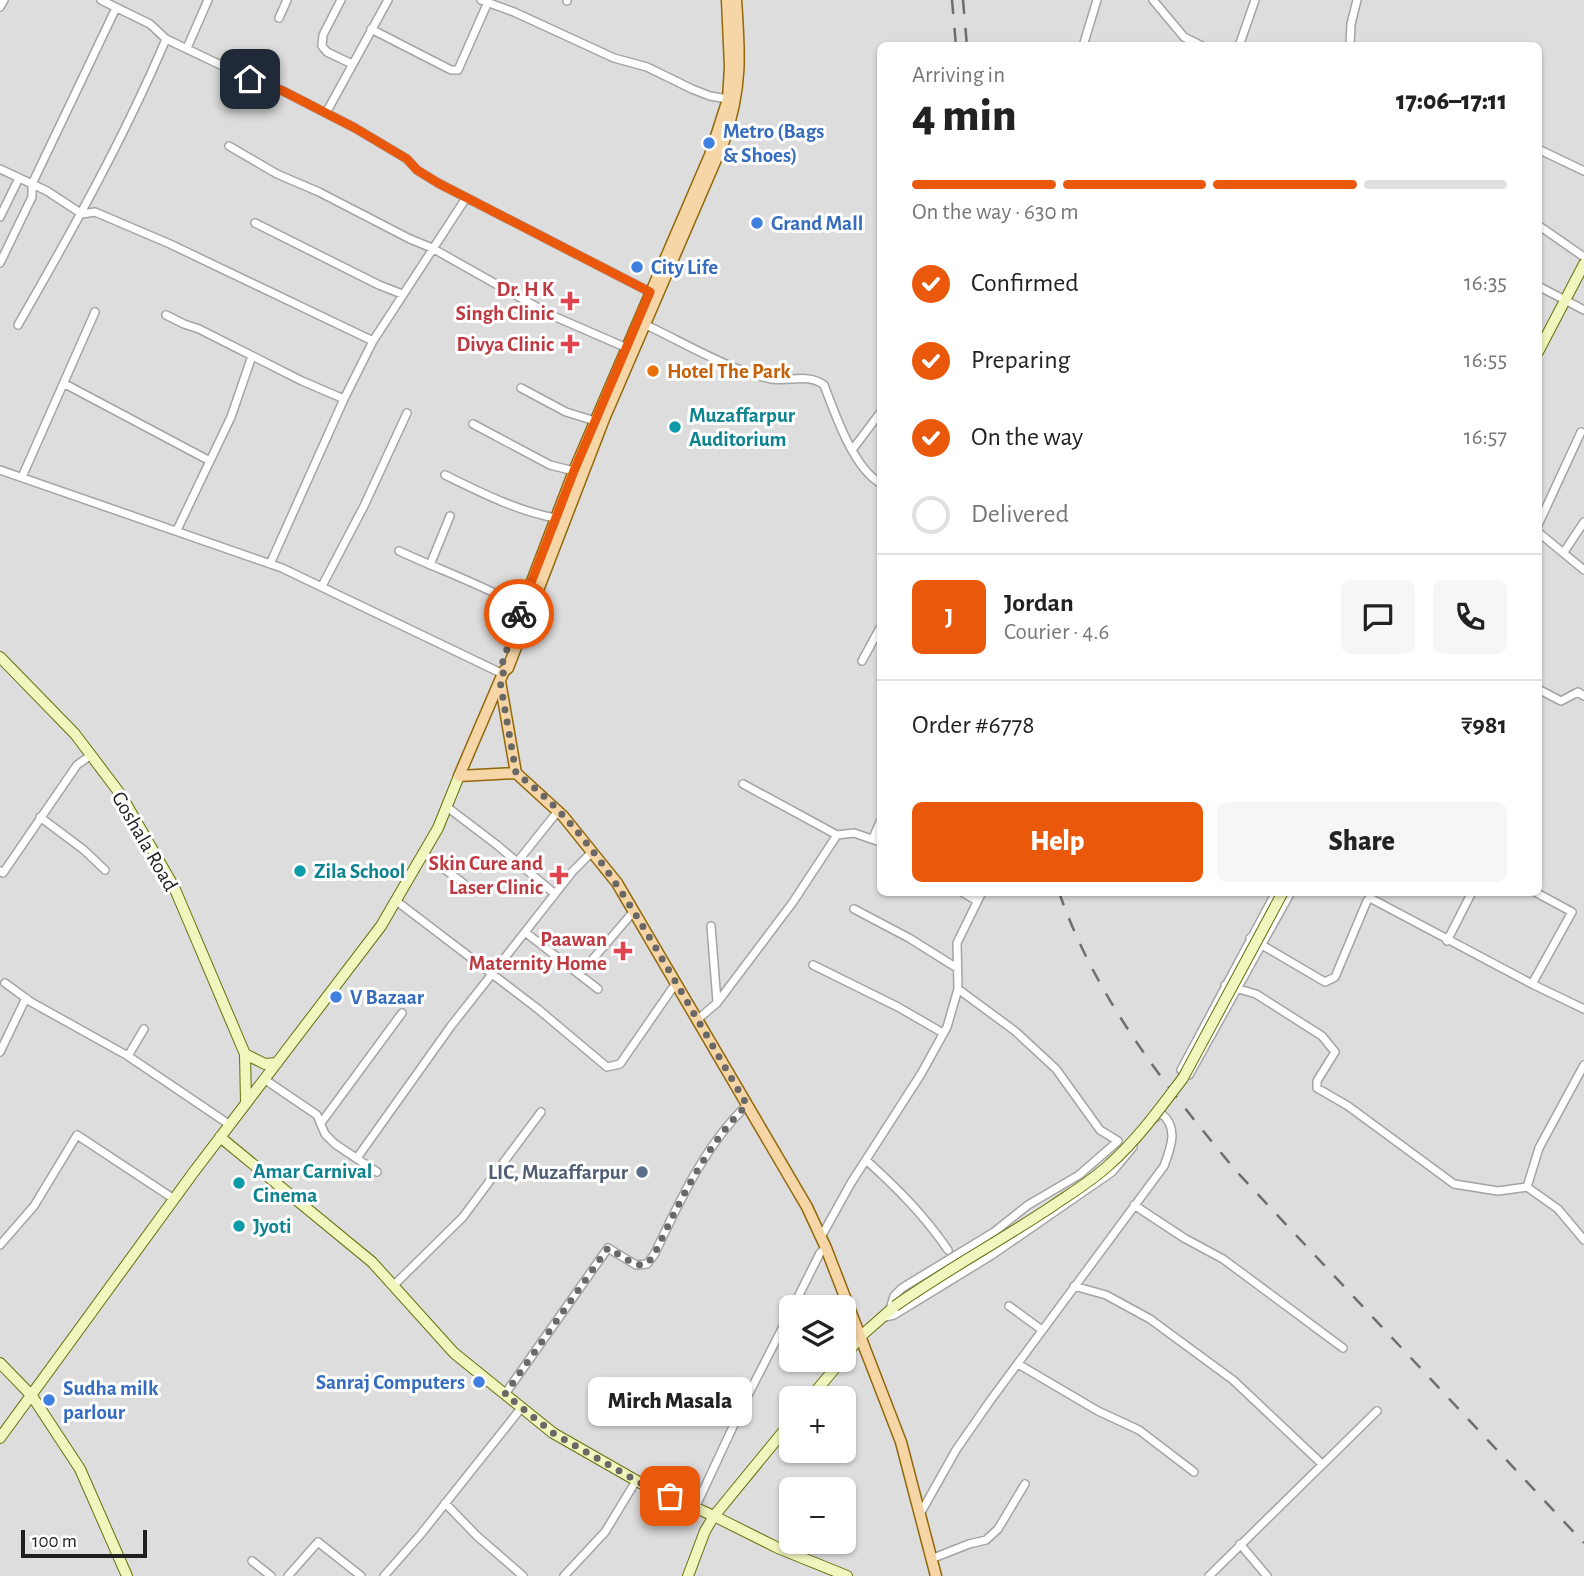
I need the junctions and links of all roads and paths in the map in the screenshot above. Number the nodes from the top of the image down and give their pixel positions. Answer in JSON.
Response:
{"nodes":[{"id":1,"x":4,"y":0,"type":"edge"},
{"id":2,"x":101,"y":0,"type":"edge"},
{"id":3,"x":208,"y":0,"type":"edge"},
{"id":4,"x":287,"y":0,"type":"edge"},
{"id":5,"x":341,"y":0,"type":"edge"},
{"id":6,"x":387,"y":0,"type":"edge"},
{"id":7,"x":727,"y":0,"type":"edge"},
{"id":8,"x":736,"y":0,"type":"edge"},
{"id":9,"x":1097,"y":0,"type":"edge"},
{"id":10,"x":1153,"y":0,"type":"edge"},
{"id":11,"x":1255,"y":0,"type":"edge"},
{"id":12,"x":1357,"y":0,"type":"edge"},
{"id":13,"x":485,"y":1,"type":"edge"},
{"id":14,"x":0,"y":7,"type":"edge"},
{"id":15,"x":116,"y":8,"type":"junction"},
{"id":16,"x":279,"y":18,"type":"dead end"},
{"id":17,"x":371,"y":29,"type":"junction"},
{"id":18,"x":166,"y":39,"type":"junction"},
{"id":19,"x":1084,"y":42,"type":"edge"},
{"id":20,"x":1194,"y":42,"type":"edge"},
{"id":21,"x":1240,"y":42,"type":"edge"},
{"id":22,"x":1350,"y":42,"type":"edge"},
{"id":23,"x":187,"y":48,"type":"junction"},
{"id":24,"x":352,"y":64,"type":"junction"},
{"id":25,"x":728,"y":99,"type":"junction"},
{"id":26,"x":326,"y":113,"type":"junction"},
{"id":27,"x":229,"y":146,"type":"dead end"},
{"id":28,"x":1542,"y":151,"type":"edge"},
{"id":29,"x":0,"y":169,"type":"edge"},
{"id":30,"x":1584,"y":171,"type":"edge"},
{"id":31,"x":19,"y":178,"type":"junction"},
{"id":32,"x":32,"y":184,"type":"junction"},
{"id":33,"x":466,"y":198,"type":"junction"},
{"id":34,"x":82,"y":214,"type":"junction"},
{"id":35,"x":0,"y":217,"type":"edge"},
{"id":36,"x":255,"y":223,"type":"dead end"},
{"id":37,"x":1542,"y":228,"type":"edge"},
{"id":38,"x":432,"y":248,"type":"junction"},
{"id":39,"x":1584,"y":257,"type":"edge"},
{"id":40,"x":0,"y":263,"type":"edge"},
{"id":41,"x":1584,"y":264,"type":"edge"},
{"id":42,"x":1542,"y":288,"type":"edge"},
{"id":43,"x":650,"y":292,"type":"junction"},
{"id":44,"x":402,"y":294,"type":"junction"},
{"id":45,"x":1566,"y":300,"type":"junction"},
{"id":46,"x":1584,"y":310,"type":"edge"},
{"id":47,"x":95,"y":312,"type":"dead end"},
{"id":48,"x":166,"y":315,"type":"dead end"},
{"id":49,"x":18,"y":325,"type":"dead end"},
{"id":50,"x":646,"y":325,"type":"junction"},
{"id":51,"x":373,"y":341,"type":"junction"},
{"id":52,"x":1542,"y":345,"type":"edge"},
{"id":53,"x":627,"y":348,"type":"junction"},
{"id":54,"x":252,"y":356,"type":"junction"},
{"id":55,"x":65,"y":384,"type":"junction"},
{"id":56,"x":521,"y":388,"type":"dead end"},
{"id":57,"x":344,"y":399,"type":"junction"},
{"id":58,"x":407,"y":412,"type":"dead end"},
{"id":59,"x":877,"y":417,"type":"edge"},
{"id":60,"x":595,"y":421,"type":"junction"},
{"id":61,"x":473,"y":424,"type":"dead end"},
{"id":62,"x":1581,"y":432,"type":"dead end"},
{"id":63,"x":852,"y":450,"type":"junction"},
{"id":64,"x":210,"y":461,"type":"junction"},
{"id":65,"x":0,"y":470,"type":"edge"},
{"id":66,"x":574,"y":471,"type":"junction"},
{"id":67,"x":444,"y":475,"type":"dead end"},
{"id":68,"x":22,"y":477,"type":"junction"},
{"id":69,"x":877,"y":481,"type":"edge"},
{"id":70,"x":450,"y":516,"type":"dead end"},
{"id":71,"x":1542,"y":516,"type":"edge"},
{"id":72,"x":555,"y":517,"type":"junction"},
{"id":73,"x":1584,"y":522,"type":"edge"},
{"id":74,"x":177,"y":530,"type":"junction"},
{"id":75,"x":1542,"y":535,"type":"edge"},
{"id":76,"x":399,"y":551,"type":"dead end"},
{"id":77,"x":1564,"y":552,"type":"junction"},
{"id":78,"x":270,"y":564,"type":"junction"},
{"id":79,"x":429,"y":565,"type":"junction"},
{"id":80,"x":1584,"y":570,"type":"edge"},
{"id":81,"x":321,"y":586,"type":"junction"},
{"id":82,"x":522,"y":607,"type":"junction"},
{"id":83,"x":877,"y":634,"type":"edge"},
{"id":84,"x":1,"y":661,"type":"edge"},
{"id":85,"x":862,"y":661,"type":"dead end"},
{"id":86,"x":502,"y":675,"type":"junction"},
{"id":87,"x":1542,"y":691,"type":"edge"},
{"id":88,"x":1584,"y":696,"type":"edge"},
{"id":89,"x":91,"y":755,"type":"junction"},
{"id":90,"x":516,"y":773,"type":"junction"},
{"id":91,"x":459,"y":776,"type":"junction"},
{"id":92,"x":743,"y":784,"type":"dead end"},
{"id":93,"x":446,"y":807,"type":"junction"},
{"id":94,"x":558,"y":811,"type":"junction"},
{"id":95,"x":40,"y":817,"type":"junction"},
{"id":96,"x":836,"y":835,"type":"junction"},
{"id":97,"x":877,"y":840,"type":"edge"},
{"id":98,"x":592,"y":852,"type":"junction"},
{"id":99,"x":423,"y":853,"type":"junction"},
{"id":100,"x":518,"y":861,"type":"junction"},
{"id":101,"x":105,"y":870,"type":"dead end"},
{"id":102,"x":0,"y":871,"type":"edge"},
{"id":103,"x":463,"y":883,"type":"dead end"},
{"id":104,"x":555,"y":894,"type":"junction"},
{"id":105,"x":969,"y":896,"type":"edge"},
{"id":106,"x":980,"y":896,"type":"edge"},
{"id":107,"x":1274,"y":896,"type":"edge"},
{"id":108,"x":1281,"y":896,"type":"edge"},
{"id":109,"x":1289,"y":896,"type":"edge"},
{"id":110,"x":1470,"y":896,"type":"edge"},
{"id":111,"x":1542,"y":896,"type":"edge"},
{"id":112,"x":396,"y":900,"type":"junction"},
{"id":113,"x":977,"y":901,"type":"junction"},
{"id":114,"x":854,"y":909,"type":"dead end"},
{"id":115,"x":634,"y":911,"type":"junction"},
{"id":116,"x":711,"y":926,"type":"dead end"},
{"id":117,"x":525,"y":932,"type":"junction"},
{"id":118,"x":1250,"y":939,"type":"junction"},
{"id":119,"x":1447,"y":941,"type":"junction"},
{"id":120,"x":1262,"y":945,"type":"junction"},
{"id":121,"x":813,"y":965,"type":"dead end"},
{"id":122,"x":957,"y":968,"type":"junction"},
{"id":123,"x":493,"y":974,"type":"junction"},
{"id":124,"x":580,"y":974,"type":"junction"},
{"id":125,"x":5,"y":983,"type":"dead end"},
{"id":126,"x":676,"y":984,"type":"junction"},
{"id":127,"x":1532,"y":984,"type":"junction"},
{"id":128,"x":1224,"y":985,"type":"junction"},
{"id":129,"x":598,"y":989,"type":"dead end"},
{"id":130,"x":958,"y":989,"type":"junction"},
{"id":131,"x":1238,"y":989,"type":"junction"},
{"id":132,"x":26,"y":998,"type":"junction"},
{"id":133,"x":717,"y":1003,"type":"junction"},
{"id":134,"x":1584,"y":1009,"type":"edge"},
{"id":135,"x":402,"y":1013,"type":"dead end"},
{"id":136,"x":698,"y":1019,"type":"junction"},
{"id":137,"x":144,"y":1029,"type":"dead end"},
{"id":138,"x":943,"y":1033,"type":"junction"},
{"id":139,"x":1,"y":1046,"type":"edge"},
{"id":140,"x":245,"y":1054,"type":"junction"},
{"id":141,"x":128,"y":1056,"type":"junction"},
{"id":142,"x":277,"y":1063,"type":"junction"},
{"id":143,"x":1584,"y":1065,"type":"edge"},
{"id":144,"x":264,"y":1079,"type":"junction"},
{"id":145,"x":246,"y":1104,"type":"junction"},
{"id":146,"x":747,"y":1105,"type":"junction"},
{"id":147,"x":541,"y":1112,"type":"dead end"},
{"id":148,"x":321,"y":1123,"type":"junction"},
{"id":149,"x":230,"y":1125,"type":"junction"},
{"id":150,"x":220,"y":1138,"type":"junction"},
{"id":151,"x":357,"y":1158,"type":"junction"},
{"id":152,"x":866,"y":1160,"type":"junction"},
{"id":153,"x":377,"y":1172,"type":"dead end"},
{"id":154,"x":1527,"y":1187,"type":"junction"},
{"id":155,"x":174,"y":1199,"type":"junction"},
{"id":156,"x":1135,"y":1205,"type":"junction"},
{"id":157,"x":1584,"y":1240,"type":"edge"},
{"id":158,"x":823,"y":1243,"type":"junction"},
{"id":159,"x":0,"y":1245,"type":"edge"},
{"id":160,"x":948,"y":1250,"type":"dead end"},
{"id":161,"x":393,"y":1286,"type":"junction"},
{"id":162,"x":1074,"y":1286,"type":"junction"},
{"id":163,"x":799,"y":1295,"type":"edge"},
{"id":164,"x":1009,"y":1306,"type":"dead end"},
{"id":165,"x":889,"y":1311,"type":"junction"},
{"id":166,"x":1042,"y":1330,"type":"junction"},
{"id":167,"x":779,"y":1334,"type":"edge"},
{"id":168,"x":861,"y":1336,"type":"junction"},
{"id":169,"x":856,"y":1342,"type":"edge"},
{"id":170,"x":1343,"y":1348,"type":"dead end"},
{"id":171,"x":0,"y":1363,"type":"edge"},
{"id":172,"x":1018,"y":1364,"type":"junction"},
{"id":173,"x":832,"y":1372,"type":"edge"},
{"id":174,"x":820,"y":1386,"type":"edge"},
{"id":175,"x":505,"y":1394,"type":"junction"},
{"id":176,"x":32,"y":1395,"type":"junction"},
{"id":177,"x":522,"y":1407,"type":"junction"},
{"id":178,"x":1377,"y":1411,"type":"dead end"},
{"id":179,"x":779,"y":1437,"type":"edge"},
{"id":180,"x":0,"y":1438,"type":"edge"},
{"id":181,"x":1322,"y":1464,"type":"junction"},
{"id":182,"x":1194,"y":1472,"type":"dead end"},
{"id":183,"x":636,"y":1481,"type":"junction"},
{"id":184,"x":1025,"y":1484,"type":"dead end"},
{"id":185,"x":445,"y":1503,"type":"junction"},
{"id":186,"x":695,"y":1507,"type":"junction"},
{"id":187,"x":920,"y":1515,"type":"junction"},
{"id":188,"x":714,"y":1516,"type":"junction"},
{"id":189,"x":1240,"y":1544,"type":"junction"},
{"id":190,"x":932,"y":1559,"type":"junction"},
{"id":191,"x":251,"y":1561,"type":"dead end"},
{"id":192,"x":127,"y":1576,"type":"edge"},
{"id":193,"x":271,"y":1576,"type":"edge"},
{"id":194,"x":288,"y":1576,"type":"edge"},
{"id":195,"x":361,"y":1576,"type":"edge"},
{"id":196,"x":384,"y":1576,"type":"edge"},
{"id":197,"x":523,"y":1576,"type":"edge"},
{"id":198,"x":564,"y":1576,"type":"edge"},
{"id":199,"x":688,"y":1576,"type":"edge"},
{"id":200,"x":846,"y":1576,"type":"edge"},
{"id":201,"x":936,"y":1576,"type":"edge"},
{"id":202,"x":1209,"y":1576,"type":"edge"},
{"id":203,"x":1267,"y":1576,"type":"edge"}],
"edges":[{"from":1,"to":14,"type":"street"},
{"from":2,"to":15,"type":"street"},
{"from":3,"to":23,"type":"street"},
{"from":4,"to":16,"type":"street"},
{"from":5,"to":24,"type":"street"},
{"from":6,"to":17,"type":"street"},
{"from":7,"to":25,"type":"main road"},
{"from":8,"to":50,"type":"main road"},
{"from":9,"to":19,"type":"street"},
{"from":10,"to":20,"type":"street"},
{"from":11,"to":21,"type":"street"},
{"from":12,"to":22,"type":"street"},
{"from":13,"to":17,"type":"street"},
{"from":13,"to":25,"type":"street"},
{"from":15,"to":18,"type":"street"},
{"from":15,"to":32,"type":"street"},
{"from":17,"to":24,"type":"street"},
{"from":18,"to":23,"type":"street"},
{"from":18,"to":34,"type":"street"},
{"from":23,"to":26,"type":"street"},
{"from":24,"to":26,"type":"street"},
{"from":25,"to":43,"type":"main road"},
{"from":26,"to":33,"type":"street"},
{"from":27,"to":38,"type":"street"},
{"from":28,"to":30,"type":"street"},
{"from":29,"to":31,"type":"street"},
{"from":31,"to":32,"type":"street"},
{"from":31,"to":35,"type":"street"},
{"from":32,"to":34,"type":"street"},
{"from":32,"to":40,"type":"street"},
{"from":33,"to":38,"type":"street"},
{"from":33,"to":43,"type":"street"},
{"from":34,"to":49,"type":"street"},
{"from":34,"to":51,"type":"street"},
{"from":36,"to":44,"type":"street"},
{"from":37,"to":39,"type":"street"},
{"from":38,"to":44,"type":"street"},
{"from":38,"to":53,"type":"street"},
{"from":41,"to":45,"type":"main road"},
{"from":42,"to":45,"type":"street"},
{"from":43,"to":53,"type":"main road"},
{"from":44,"to":51,"type":"street"},
{"from":45,"to":46,"type":"street"},
{"from":45,"to":52,"type":"main road"},
{"from":47,"to":55,"type":"street"},
{"from":48,"to":54,"type":"street"},
{"from":50,"to":63,"type":"street"},
{"from":50,"to":86,"type":"main road"},
{"from":51,"to":57,"type":"street"},
{"from":53,"to":60,"type":"main road"},
{"from":54,"to":57,"type":"street"},
{"from":54,"to":64,"type":"street"},
{"from":55,"to":64,"type":"street"},
{"from":55,"to":68,"type":"street"},
{"from":56,"to":60,"type":"street"},
{"from":57,"to":78,"type":"street"},
{"from":58,"to":81,"type":"street"},
{"from":59,"to":63,"type":"street"},
{"from":60,"to":66,"type":"main road"},
{"from":61,"to":66,"type":"street"},
{"from":62,"to":71,"type":"street"},
{"from":63,"to":69,"type":"street"},
{"from":64,"to":74,"type":"street"},
{"from":65,"to":68,"type":"street"},
{"from":66,"to":72,"type":"main road"},
{"from":67,"to":72,"type":"street"},
{"from":68,"to":74,"type":"street"},
{"from":70,"to":79,"type":"street"},
{"from":72,"to":82,"type":"main road"},
{"from":73,"to":77,"type":"street"},
{"from":74,"to":78,"type":"street"},
{"from":75,"to":77,"type":"street"},
{"from":76,"to":79,"type":"street"},
{"from":77,"to":80,"type":"street"},
{"from":78,"to":81,"type":"street"},
{"from":79,"to":82,"type":"street"},
{"from":81,"to":86,"type":"street"},
{"from":82,"to":86,"type":"main road"},
{"from":83,"to":85,"type":"street"},
{"from":84,"to":89,"type":"main road","name":"Goshala Road"},
{"from":86,"to":90,"type":"main road"},
{"from":86,"to":91,"type":"main road"},
{"from":87,"to":88,"type":"street"},
{"from":89,"to":95,"type":"street"},
{"from":89,"to":140,"type":"main road","name":"Goshala Road"},
{"from":90,"to":91,"type":"main road"},
{"from":90,"to":94,"type":"main road"},
{"from":91,"to":93,"type":"main road"},
{"from":92,"to":96,"type":"street"},
{"from":93,"to":99,"type":"main road"},
{"from":93,"to":100,"type":"street"},
{"from":94,"to":98,"type":"main road"},
{"from":94,"to":100,"type":"street"},
{"from":95,"to":101,"type":"street"},
{"from":95,"to":102,"type":"street"},
{"from":96,"to":97,"type":"street"},
{"from":96,"to":133,"type":"street"},
{"from":98,"to":104,"type":"street"},
{"from":98,"to":115,"type":"main road"},
{"from":99,"to":103,"type":"street"},
{"from":99,"to":112,"type":"main road"},
{"from":100,"to":104,"type":"street"},
{"from":104,"to":117,"type":"street"},
{"from":105,"to":113,"type":"street"},
{"from":106,"to":113,"type":"street"},
{"from":107,"to":118,"type":"street"},
{"from":108,"to":165,"type":"main road","bridge":true},
{"from":109,"to":120,"type":"street"},
{"from":110,"to":119,"type":"street"},
{"from":111,"to":127,"type":"street"},
{"from":112,"to":123,"type":"street"},
{"from":112,"to":142,"type":"main road"},
{"from":113,"to":122,"type":"street"},
{"from":114,"to":122,"type":"street"},
{"from":115,"to":124,"type":"street"},
{"from":115,"to":126,"type":"main road"},
{"from":116,"to":133,"type":"street"},
{"from":117,"to":123,"type":"street"},
{"from":117,"to":124,"type":"street"},
{"from":118,"to":120,"type":"street"},
{"from":118,"to":128,"type":"street"},
{"from":119,"to":120,"type":"street"},
{"from":119,"to":127,"type":"street"},
{"from":120,"to":131,"type":"street"},
{"from":121,"to":138,"type":"street"},
{"from":122,"to":130,"type":"street"},
{"from":123,"to":126,"type":"street"},
{"from":123,"to":151,"type":"street"},
{"from":124,"to":129,"type":"street"},
{"from":125,"to":132,"type":"street"},
{"from":126,"to":136,"type":"main road"},
{"from":127,"to":134,"type":"street"},
{"from":128,"to":131,"type":"street"},
{"from":128,"to":131,"type":"street"},
{"from":130,"to":138,"type":"street"},
{"from":130,"to":165,"type":"street"},
{"from":131,"to":154,"type":"street"},
{"from":132,"to":139,"type":"street"},
{"from":132,"to":141,"type":"street"},
{"from":133,"to":136,"type":"street"},
{"from":135,"to":148,"type":"street"},
{"from":136,"to":146,"type":"main road"},
{"from":137,"to":141,"type":"street"},
{"from":138,"to":152,"type":"street"},
{"from":140,"to":142,"type":"main road"},
{"from":140,"to":145,"type":"main road"},
{"from":141,"to":149,"type":"street"},
{"from":142,"to":144,"type":"main road"},
{"from":143,"to":154,"type":"street"},
{"from":144,"to":145,"type":"main road"},
{"from":144,"to":148,"type":"street"},
{"from":145,"to":149,"type":"main road"},
{"from":146,"to":158,"type":"main road"},
{"from":146,"to":175,"type":"street"},
{"from":147,"to":161,"type":"street"},
{"from":148,"to":151,"type":"street"},
{"from":149,"to":150,"type":"main road"},
{"from":150,"to":155,"type":"main road"},
{"from":150,"to":161,"type":"main road"},
{"from":151,"to":153,"type":"street"},
{"from":152,"to":158,"type":"street"},
{"from":152,"to":160,"type":"street"},
{"from":154,"to":157,"type":"street"},
{"from":155,"to":159,"type":"street"},
{"from":155,"to":176,"type":"main road"},
{"from":156,"to":162,"type":"street"},
{"from":156,"to":165,"type":"street"},
{"from":156,"to":170,"type":"street"},
{"from":158,"to":163,"type":"street"},
{"from":158,"to":168,"type":"main road"},
{"from":161,"to":175,"type":"main road"},
{"from":162,"to":166,"type":"street"},
{"from":162,"to":181,"type":"street"},
{"from":164,"to":166,"type":"street"},
{"from":165,"to":168,"type":"main road"},
{"from":166,"to":172,"type":"street"},
{"from":167,"to":186,"type":"street"},
{"from":168,"to":169,"type":"main road"},
{"from":168,"to":187,"type":"main road"},
{"from":171,"to":176,"type":"main road"},
{"from":172,"to":182,"type":"street"},
{"from":172,"to":187,"type":"street"},
{"from":173,"to":174,"type":"main road"},
{"from":175,"to":177,"type":"main road"},
{"from":176,"to":180,"type":"main road"},
{"from":176,"to":192,"type":"main road"},
{"from":177,"to":183,"type":"main road"},
{"from":177,"to":185,"type":"street"},
{"from":178,"to":181,"type":"street"},
{"from":179,"to":188,"type":"main road"},
{"from":181,"to":189,"type":"street"},
{"from":183,"to":186,"type":"main road"},
{"from":183,"to":198,"type":"street"},
{"from":184,"to":190,"type":"street"},
{"from":185,"to":196,"type":"street"},
{"from":185,"to":197,"type":"street"},
{"from":186,"to":188,"type":"main road"},
{"from":187,"to":190,"type":"main road"},
{"from":188,"to":199,"type":"main road"},
{"from":188,"to":200,"type":"main road"},
{"from":189,"to":202,"type":"street"},
{"from":189,"to":203,"type":"street"},
{"from":190,"to":201,"type":"main road"},
{"from":191,"to":193,"type":"street"},
{"from":194,"to":195,"type":"street"}]}
